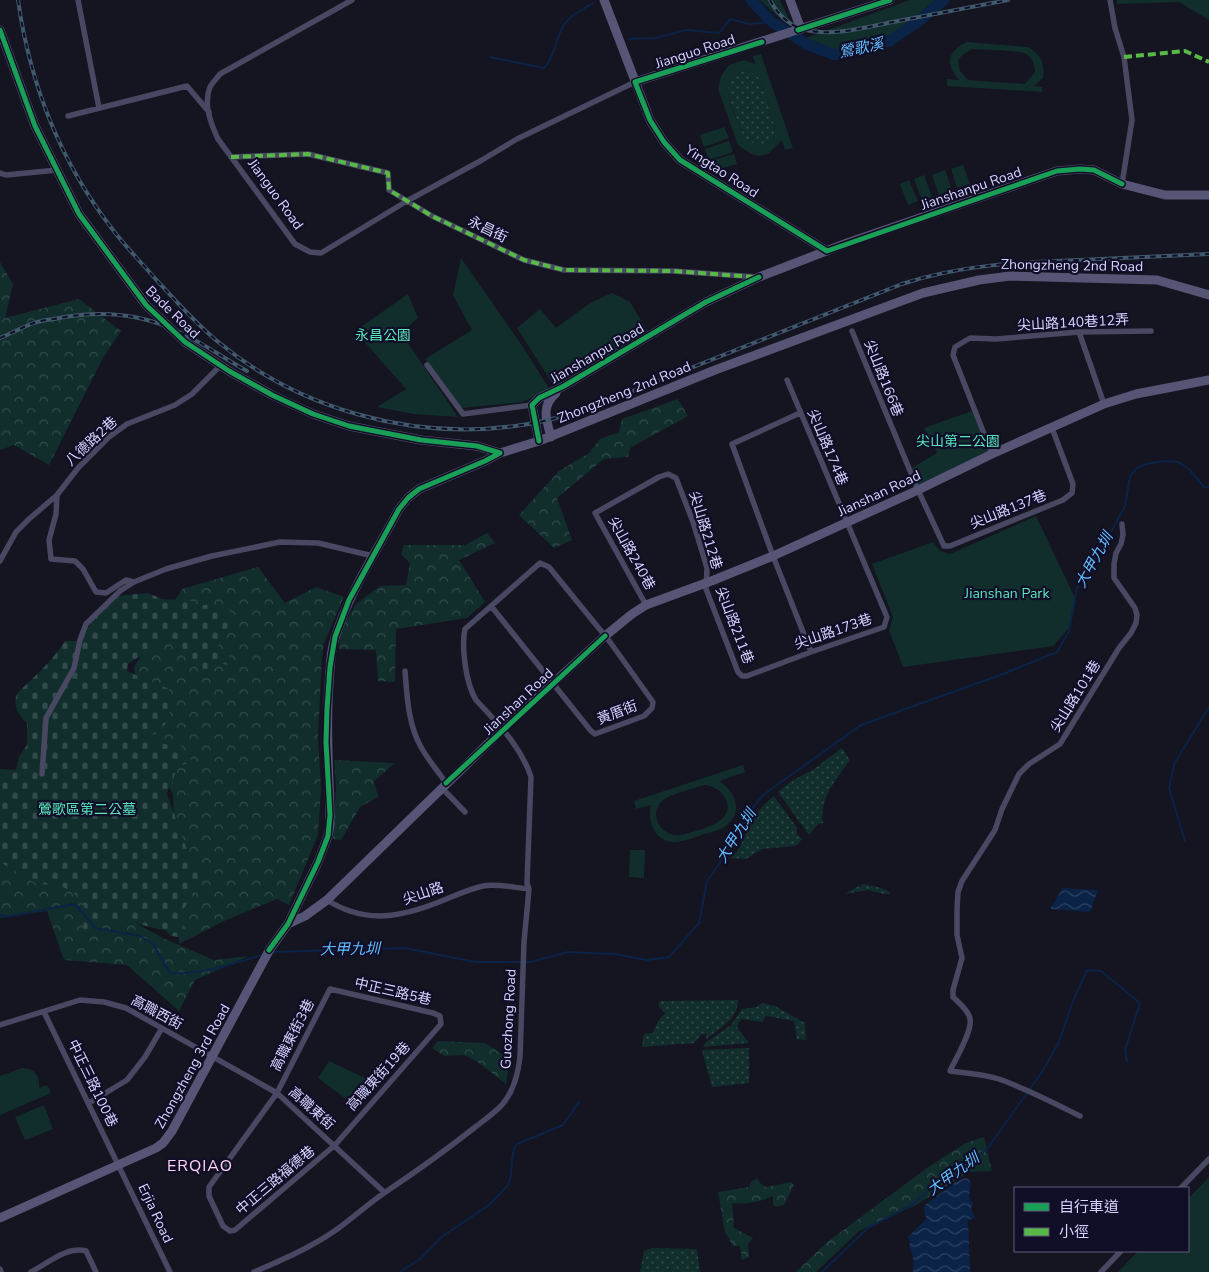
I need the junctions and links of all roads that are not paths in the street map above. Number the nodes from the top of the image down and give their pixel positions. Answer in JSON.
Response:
{"nodes":[{"id":1,"x":78,"y":0,"type":"edge"},
{"id":2,"x":352,"y":0,"type":"edge"},
{"id":3,"x":604,"y":0,"type":"edge"},
{"id":4,"x":790,"y":0,"type":"edge"},
{"id":5,"x":890,"y":0,"type":"edge"},
{"id":6,"x":1110,"y":0,"type":"edge"},
{"id":7,"x":0,"y":30,"type":"edge"},
{"id":8,"x":799,"y":30,"type":"junction"},
{"id":9,"x":635,"y":82,"type":"junction"},
{"id":10,"x":99,"y":108,"type":"junction"},
{"id":11,"x":209,"y":112,"type":"junction"},
{"id":12,"x":68,"y":116,"type":"dead end"},
{"id":13,"x":231,"y":157,"type":"junction"},
{"id":14,"x":57,"y":170,"type":"junction"},
{"id":15,"x":0,"y":173,"type":"edge"},
{"id":16,"x":1122,"y":184,"type":"junction"},
{"id":17,"x":1209,"y":195,"type":"edge"},
{"id":18,"x":406,"y":202,"type":"junction"},
{"id":19,"x":827,"y":250,"type":"junction"},
{"id":20,"x":759,"y":278,"type":"junction"},
{"id":21,"x":1209,"y":295,"type":"edge"},
{"id":22,"x":852,"y":331,"type":"dead end"},
{"id":23,"x":1151,"y":331,"type":"dead end"},
{"id":24,"x":1079,"y":332,"type":"junction"},
{"id":25,"x":221,"y":365,"type":"junction"},
{"id":26,"x":427,"y":365,"type":"dead end"},
{"id":27,"x":787,"y":380,"type":"dead end"},
{"id":28,"x":1209,"y":380,"type":"edge"},
{"id":29,"x":564,"y":386,"type":"junction"},
{"id":30,"x":1104,"y":404,"type":"junction"},
{"id":31,"x":532,"y":405,"type":"junction"},
{"id":32,"x":800,"y":413,"type":"junction"},
{"id":33,"x":1052,"y":428,"type":"junction"},
{"id":34,"x":551,"y":437,"type":"junction"},
{"id":35,"x":539,"y":441,"type":"junction"},
{"id":36,"x":500,"y":453,"type":"junction"},
{"id":37,"x":992,"y":454,"type":"junction"},
{"id":38,"x":918,"y":490,"type":"junction"},
{"id":39,"x":631,"y":494,"type":"joint"},
{"id":40,"x":57,"y":495,"type":"junction"},
{"id":41,"x":847,"y":523,"type":"junction"},
{"id":42,"x":1122,"y":524,"type":"dead end"},
{"id":43,"x":373,"y":556,"type":"junction"},
{"id":44,"x":773,"y":556,"type":"junction"},
{"id":45,"x":0,"y":561,"type":"edge"},
{"id":46,"x":134,"y":582,"type":"junction"},
{"id":47,"x":707,"y":582,"type":"junction"},
{"id":48,"x":491,"y":606,"type":"junction"},
{"id":49,"x":646,"y":606,"type":"junction"},
{"id":50,"x":604,"y":636,"type":"junction"},
{"id":51,"x":811,"y":652,"type":"junction"},
{"id":52,"x":405,"y":670,"type":"dead end"},
{"id":53,"x":742,"y":676,"type":"joint"},
{"id":54,"x":553,"y":683,"type":"junction"},
{"id":55,"x":503,"y":729,"type":"junction"},
{"id":56,"x":42,"y":774,"type":"dead end"},
{"id":57,"x":444,"y":785,"type":"junction"},
{"id":58,"x":465,"y":812,"type":"dead end"},
{"id":59,"x":529,"y":889,"type":"junction"},
{"id":60,"x":326,"y":900,"type":"junction"},
{"id":61,"x":288,"y":924,"type":"junction"},
{"id":62,"x":330,"y":989,"type":"joint"},
{"id":63,"x":44,"y":1012,"type":"junction"},
{"id":64,"x":441,"y":1024,"type":"joint"},
{"id":65,"x":0,"y":1025,"type":"edge"},
{"id":66,"x":162,"y":1028,"type":"junction"},
{"id":67,"x":213,"y":1057,"type":"junction"},
{"id":68,"x":277,"y":1093,"type":"junction"},
{"id":69,"x":90,"y":1103,"type":"junction"},
{"id":70,"x":1080,"y":1116,"type":"dead end"},
{"id":71,"x":335,"y":1146,"type":"junction"},
{"id":72,"x":1209,"y":1159,"type":"edge"},
{"id":73,"x":119,"y":1165,"type":"junction"},
{"id":74,"x":1182,"y":1187,"type":"edge"},
{"id":75,"x":384,"y":1192,"type":"junction"},
{"id":76,"x":0,"y":1218,"type":"edge"},
{"id":77,"x":230,"y":1231,"type":"joint"},
{"id":78,"x":1120,"y":1252,"type":"edge"},
{"id":79,"x":31,"y":1272,"type":"edge"},
{"id":80,"x":96,"y":1272,"type":"edge"},
{"id":81,"x":170,"y":1272,"type":"edge"},
{"id":82,"x":254,"y":1272,"type":"edge"},
{"id":83,"x":1101,"y":1272,"type":"edge"}],
"edges":[{"from":1,"to":10,"type":"street"},
{"from":2,"to":11,"type":"street","name":"Jianguo Road"},
{"from":3,"to":9,"type":"street","name":"Yingtao Road"},
{"from":4,"to":8,"type":"street"},
{"from":5,"to":8,"type":"street"},
{"from":6,"to":16,"type":"street"},
{"from":7,"to":14,"type":"street","name":"Bade Road"},
{"from":8,"to":9,"type":"street","name":"Jianguo Road"},
{"from":9,"to":18,"type":"street","name":"Jianguo Road"},
{"from":9,"to":19,"type":"street","name":"Yingtao Road"},
{"from":10,"to":11,"type":"street"},
{"from":10,"to":12,"type":"street"},
{"from":11,"to":13,"type":"street","name":"Jianguo Road"},
{"from":13,"to":18,"type":"street","name":"永昌街"},
{"from":13,"to":18,"type":"street","name":"Jianguo Road"},
{"from":14,"to":15,"type":"street"},
{"from":14,"to":25,"type":"street","name":"Bade Road"},
{"from":16,"to":17,"type":"street","name":"Jianshanpu Road"},
{"from":16,"to":19,"type":"street","name":"Jianshanpu Road"},
{"from":18,"to":20,"type":"street","name":"永昌街"},
{"from":19,"to":20,"type":"street","name":"Jianshanpu Road"},
{"from":20,"to":29,"type":"street","name":"Jianshanpu Road"},
{"from":21,"to":34,"type":"street","name":"Zhongzheng 2nd Road"},
{"from":22,"to":38,"type":"street","name":"尖山路166巷"},
{"from":23,"to":24,"type":"street","name":"尖山路140巷12弄"},
{"from":24,"to":30,"type":"street"},
{"from":24,"to":37,"type":"street","name":"尖山路140巷12弄"},
{"from":25,"to":36,"type":"street","name":"Bade Road"},
{"from":25,"to":40,"type":"street","name":"八德路2巷"},
{"from":26,"to":31,"type":"street"},
{"from":27,"to":32,"type":"street","name":"尖山路174巷"},
{"from":28,"to":30,"type":"street","name":"Jianshan Road"},
{"from":29,"to":31,"type":"street","name":"Jianshanpu Road"},
{"from":29,"to":34,"type":"street","name":"Jianshanpu Road"},
{"from":30,"to":33,"type":"street","name":"Jianshan Road"},
{"from":31,"to":35,"type":"street"},
{"from":32,"to":41,"type":"street","name":"尖山路174巷"},
{"from":32,"to":44,"type":"street"},
{"from":33,"to":37,"type":"street","name":"Jianshan Road"},
{"from":33,"to":38,"type":"street","name":"尖山路137巷"},
{"from":34,"to":35,"type":"street","name":"Zhongzheng 2nd Road"},
{"from":35,"to":36,"type":"street","name":"Zhongzheng 2nd Road"},
{"from":36,"to":43,"type":"street","name":"Zhongzheng 2nd Road"},
{"from":37,"to":38,"type":"street","name":"Jianshan Road"},
{"from":38,"to":41,"type":"street","name":"Jianshan Road"},
{"from":39,"to":47,"type":"street","name":"尖山路212巷"},
{"from":39,"to":49,"type":"street","name":"尖山路240巷"},
{"from":40,"to":45,"type":"street","name":"八德路2巷"},
{"from":40,"to":46,"type":"street"},
{"from":41,"to":44,"type":"street","name":"Jianshan Road"},
{"from":41,"to":51,"type":"street","name":"尖山路173巷"},
{"from":42,"to":70,"type":"street","name":"尖山路101巷"},
{"from":43,"to":46,"type":"street"},
{"from":43,"to":61,"type":"street","name":"Zhongzheng 2nd Road"},
{"from":44,"to":47,"type":"street","name":"Jianshan Road"},
{"from":44,"to":51,"type":"street"},
{"from":46,"to":56,"type":"street"},
{"from":47,"to":49,"type":"street","name":"Jianshan Road"},
{"from":47,"to":53,"type":"street","name":"尖山路211巷"},
{"from":48,"to":50,"type":"street","name":"Guozhong Road"},
{"from":48,"to":54,"type":"street"},
{"from":48,"to":55,"type":"street","name":"Guozhong Road"},
{"from":49,"to":50,"type":"street","name":"Jianshan Road"},
{"from":50,"to":54,"type":"street","name":"Jianshan Road"},
{"from":50,"to":54,"type":"street","name":"黃厝街"},
{"from":51,"to":53,"type":"street","name":"尖山路173巷"},
{"from":52,"to":57,"type":"street"},
{"from":54,"to":55,"type":"street","name":"Jianshan Road"},
{"from":55,"to":57,"type":"street","name":"Jianshan Road"},
{"from":55,"to":59,"type":"street","name":"Guozhong Road"},
{"from":57,"to":58,"type":"street"},
{"from":57,"to":60,"type":"street","name":"Jianshan Road"},
{"from":59,"to":60,"type":"street","name":"尖山路"},
{"from":59,"to":75,"type":"street","name":"Guozhong Road"},
{"from":60,"to":61,"type":"street","name":"Jianshan Road"},
{"from":61,"to":67,"type":"street","name":"Zhongzheng 3rd Road"},
{"from":62,"to":64,"type":"street","name":"中正三路5巷"},
{"from":62,"to":68,"type":"street","name":"高職東街3巷"},
{"from":63,"to":65,"type":"street","name":"高職西街"},
{"from":63,"to":66,"type":"street","name":"高職西街"},
{"from":63,"to":69,"type":"street","name":"中正三路100巷"},
{"from":64,"to":71,"type":"street","name":"高職東街19巷"},
{"from":66,"to":67,"type":"street","name":"高職西街"},
{"from":66,"to":69,"type":"street"},
{"from":67,"to":68,"type":"street","name":"高職東街"},
{"from":67,"to":73,"type":"street","name":"Zhongzheng 3rd Road"},
{"from":68,"to":71,"type":"street","name":"高職東街"},
{"from":68,"to":77,"type":"street","name":"高職東街3巷"},
{"from":69,"to":73,"type":"street","name":"中正三路100巷"},
{"from":71,"to":75,"type":"street","name":"高職東街"},
{"from":71,"to":77,"type":"street","name":"中正三路福德巷"},
{"from":72,"to":74,"type":"street"},
{"from":73,"to":76,"type":"street","name":"Zhongzheng 3rd Road"},
{"from":73,"to":81,"type":"street","name":"Erjia Road"},
{"from":75,"to":82,"type":"street","name":"Guozhong Road"},
{"from":78,"to":83,"type":"street"},
{"from":79,"to":80,"type":"street"}]}
